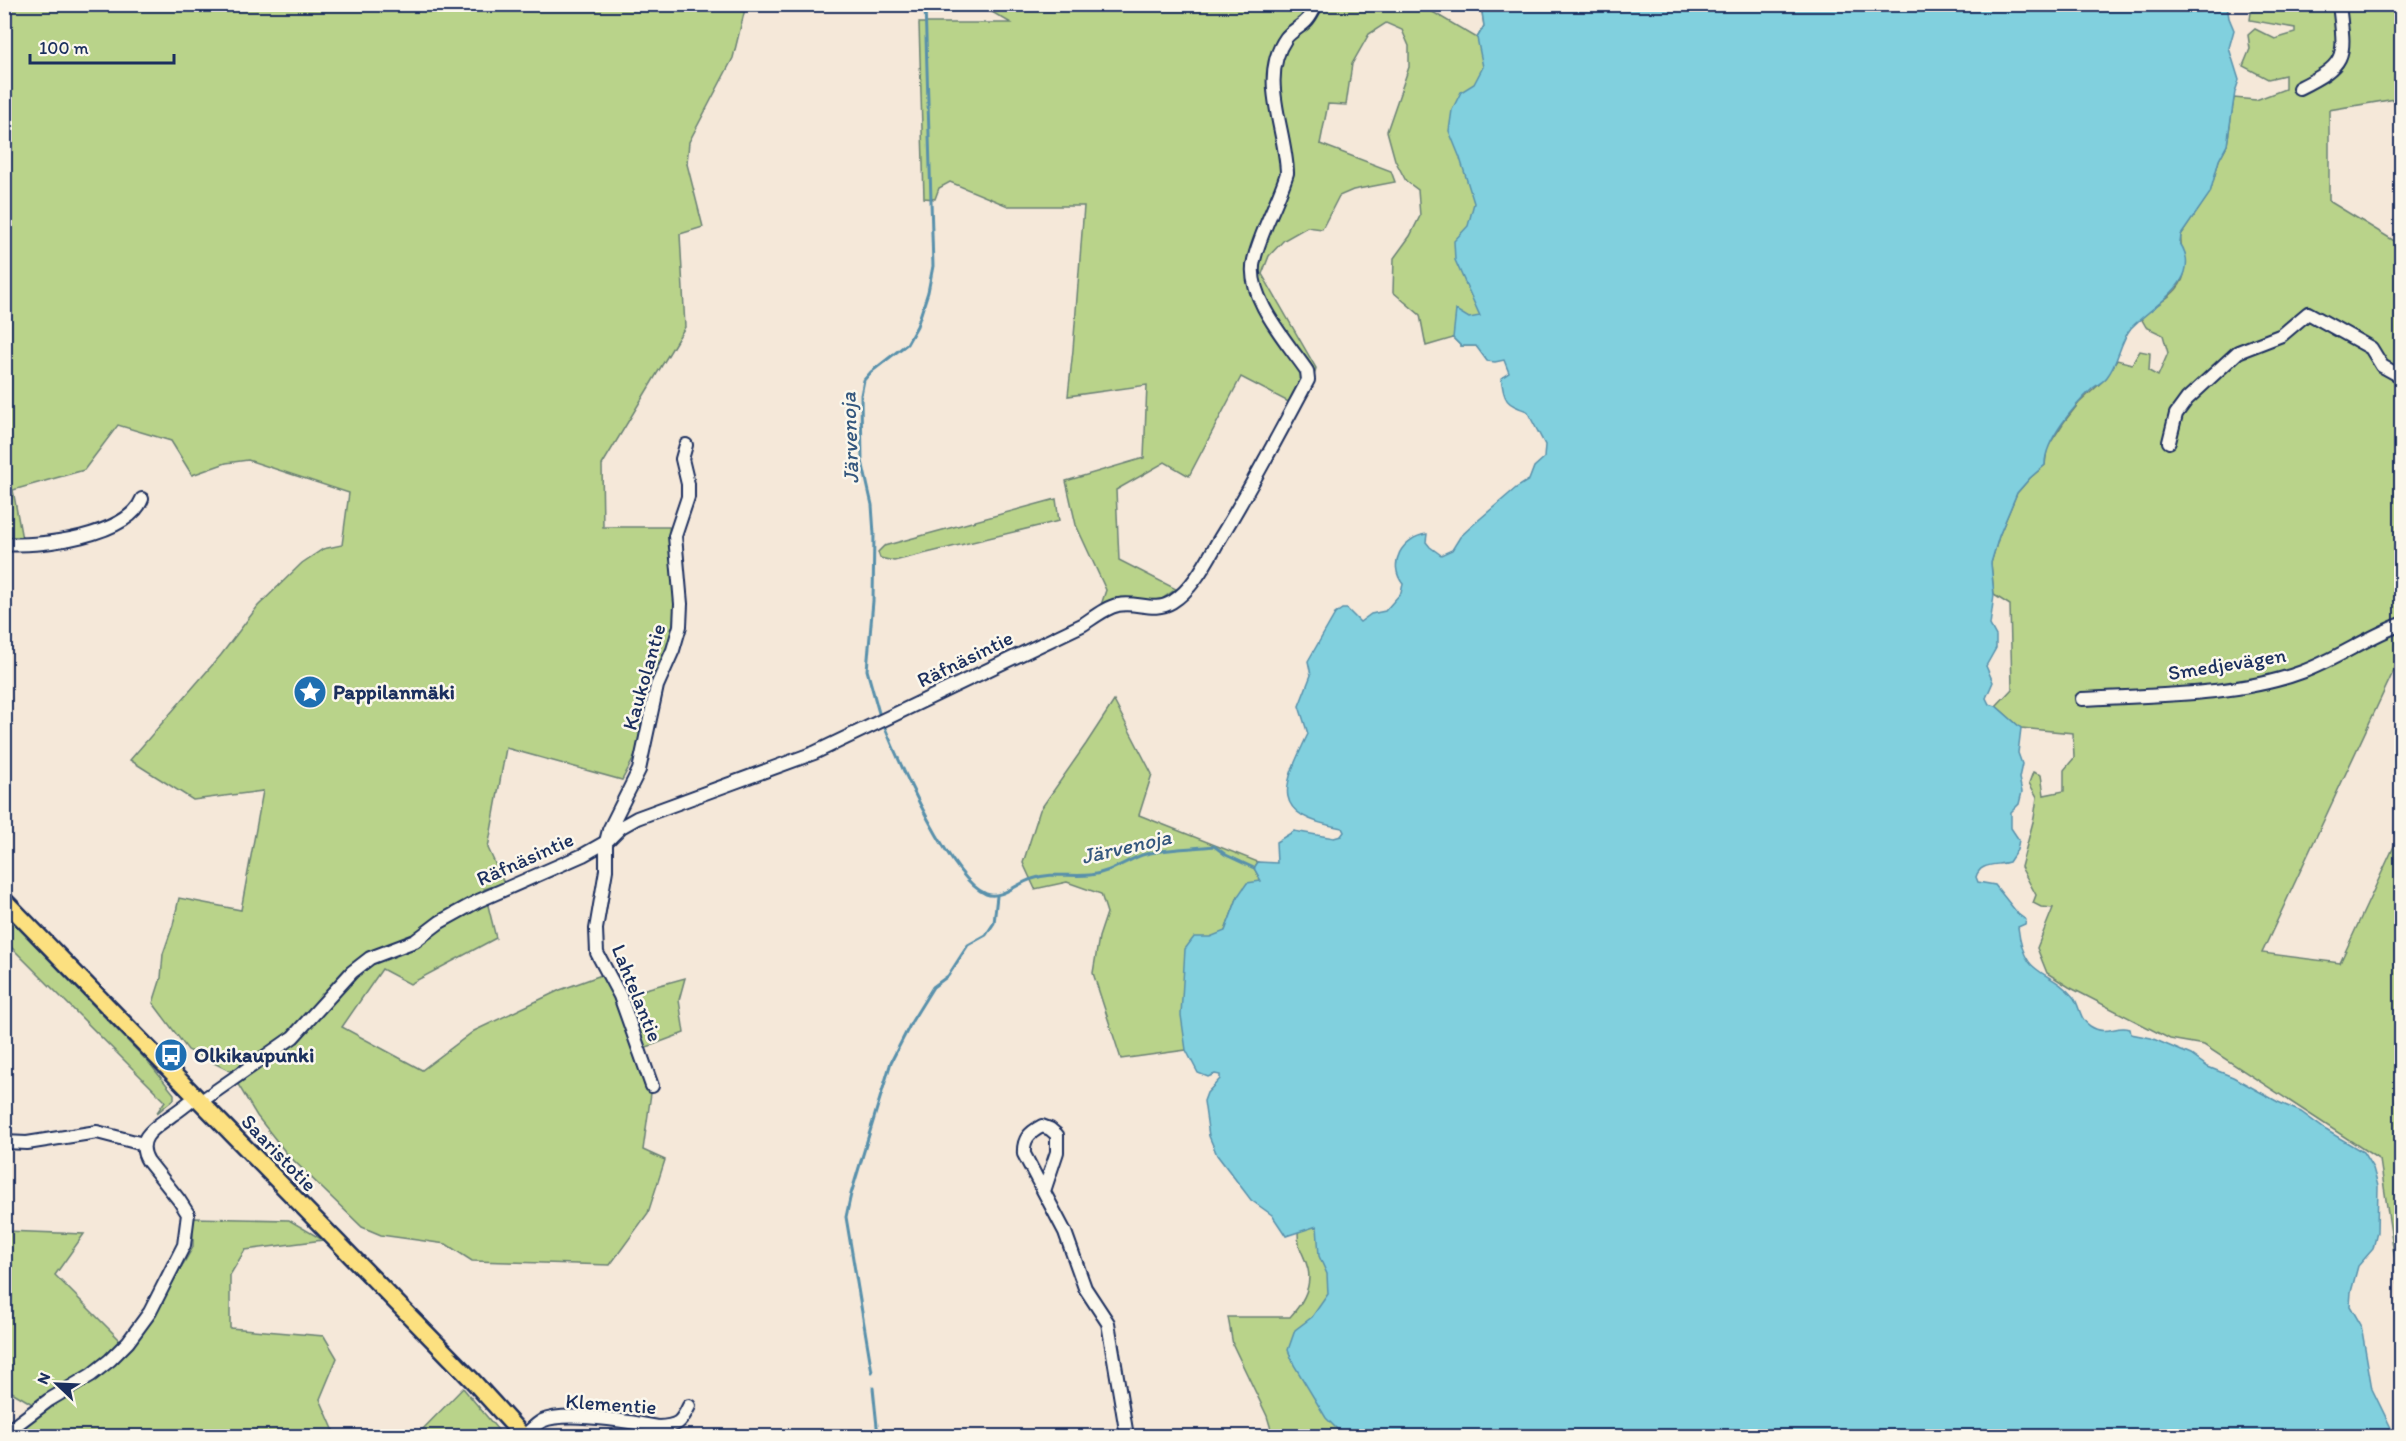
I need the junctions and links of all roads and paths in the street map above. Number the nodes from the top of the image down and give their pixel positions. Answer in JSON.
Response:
{"nodes":[{"id":1,"x":1317,"y":4,"type":"edge"},
{"id":2,"x":2339,"y":4,"type":"edge"},
{"id":3,"x":2299,"y":88,"type":"dead end"},
{"id":4,"x":2402,"y":377,"type":"edge"},
{"id":5,"x":2169,"y":442,"type":"dead end"},
{"id":6,"x":686,"y":445,"type":"dead end"},
{"id":7,"x":142,"y":499,"type":"dead end"},
{"id":8,"x":4,"y":544,"type":"edge"},
{"id":9,"x":2402,"y":624,"type":"edge"},
{"id":10,"x":2082,"y":699,"type":"dead end"},
{"id":11,"x":606,"y":842,"type":"junction"},
{"id":12,"x":4,"y":900,"type":"edge"},
{"id":13,"x":652,"y":1086,"type":"dead end"},
{"id":14,"x":198,"y":1099,"type":"junction"},
{"id":15,"x":4,"y":1142,"type":"edge"},
{"id":16,"x":143,"y":1144,"type":"junction"},
{"id":17,"x":1044,"y":1191,"type":"junction"},
{"id":18,"x":689,"y":1406,"type":"dead end"},
{"id":19,"x":4,"y":1434,"type":"edge"},
{"id":20,"x":524,"y":1437,"type":"edge"},
{"id":21,"x":1127,"y":1437,"type":"edge"}],
"edges":[{"from":1,"to":11,"type":"street","name":"Räfnäsintie"},
{"from":2,"to":3,"type":"street"},
{"from":4,"to":5,"type":"street"},
{"from":6,"to":11,"type":"street","name":"Kaukolantie"},
{"from":7,"to":8,"type":"street"},
{"from":9,"to":10,"type":"street","name":"Smedjevägen"},
{"from":11,"to":13,"type":"street","name":"Lahtelantie"},
{"from":11,"to":14,"type":"street","name":"Räfnäsintie"},
{"from":12,"to":14,"type":"main road","name":"Saaristotie"},
{"from":14,"to":16,"type":"street","name":"Räfnäsintie"},
{"from":14,"to":20,"type":"main road","name":"Saaristotie"},
{"from":15,"to":16,"type":"street"},
{"from":16,"to":19,"type":"street"},
{"from":17,"to":17,"type":"street"},
{"from":17,"to":21,"type":"street"},
{"from":18,"to":20,"type":"street","name":"Klementie"}]}
